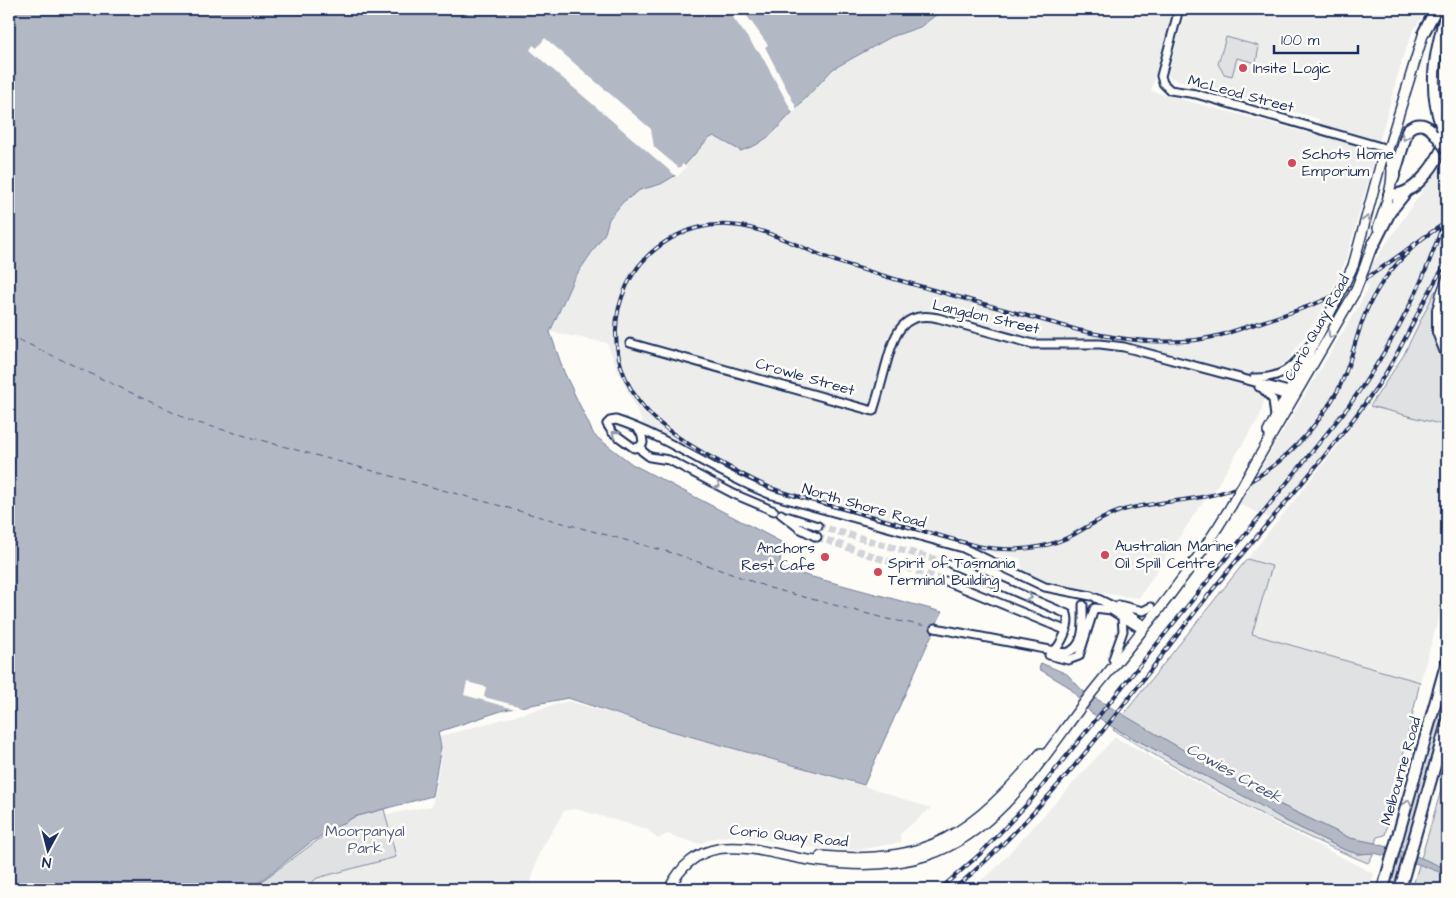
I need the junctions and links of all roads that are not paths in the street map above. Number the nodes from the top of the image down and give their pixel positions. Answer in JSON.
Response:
{"nodes":[{"id":1,"x":1179,"y":9,"type":"edge"},
{"id":2,"x":1436,"y":9,"type":"edge"},
{"id":3,"x":1447,"y":9,"type":"edge"},
{"id":4,"x":1424,"y":32,"type":"joint"},
{"id":5,"x":1447,"y":58,"type":"edge"},
{"id":6,"x":1447,"y":101,"type":"edge"},
{"id":7,"x":1444,"y":137,"type":"edge"},
{"id":8,"x":1388,"y":149,"type":"junction"},
{"id":9,"x":1447,"y":150,"type":"edge"},
{"id":10,"x":1393,"y":179,"type":"junction"},
{"id":11,"x":1410,"y":188,"type":"junction"},
{"id":12,"x":1374,"y":190,"type":"junction"},
{"id":13,"x":1389,"y":194,"type":"junction"},
{"id":14,"x":1372,"y":248,"type":"junction"},
{"id":15,"x":1447,"y":279,"type":"edge"},
{"id":16,"x":1438,"y":309,"type":"junction"},
{"id":17,"x":912,"y":319,"type":"joint"},
{"id":18,"x":1324,"y":325,"type":"junction"},
{"id":19,"x":1447,"y":340,"type":"edge"},
{"id":20,"x":630,"y":342,"type":"dead end"},
{"id":21,"x":1447,"y":355,"type":"edge"},
{"id":22,"x":1239,"y":379,"type":"junction"},
{"id":23,"x":1262,"y":388,"type":"junction"},
{"id":24,"x":1291,"y":394,"type":"junction"},
{"id":25,"x":1275,"y":417,"type":"junction"},
{"id":26,"x":639,"y":431,"type":"junction"},
{"id":27,"x":665,"y":440,"type":"junction"},
{"id":28,"x":641,"y":445,"type":"junction"},
{"id":29,"x":1252,"y":469,"type":"junction"},
{"id":30,"x":774,"y":511,"type":"dead end"},
{"id":31,"x":1223,"y":519,"type":"junction"},
{"id":32,"x":818,"y":526,"type":"tunnel mouth"},
{"id":33,"x":816,"y":537,"type":"tunnel mouth"},
{"id":34,"x":952,"y":564,"type":"tunnel mouth"},
{"id":35,"x":946,"y":581,"type":"tunnel mouth"},
{"id":36,"x":1059,"y":591,"type":"junction"},
{"id":37,"x":1093,"y":597,"type":"junction"},
{"id":38,"x":1107,"y":602,"type":"junction"},
{"id":39,"x":1082,"y":604,"type":"junction"},
{"id":40,"x":1151,"y":607,"type":"junction"},
{"id":41,"x":1094,"y":609,"type":"junction"},
{"id":42,"x":1122,"y":617,"type":"junction"},
{"id":43,"x":1142,"y":626,"type":"junction"},
{"id":44,"x":935,"y":628,"type":"dead end"},
{"id":45,"x":1065,"y":630,"type":"junction"},
{"id":46,"x":1053,"y":653,"type":"junction"},
{"id":47,"x":1113,"y":659,"type":"junction"},
{"id":48,"x":1447,"y":661,"type":"edge"},
{"id":49,"x":1095,"y":689,"type":"junction"},
{"id":50,"x":1447,"y":723,"type":"edge"},
{"id":51,"x":925,"y":852,"type":"junction"},
{"id":52,"x":664,"y":889,"type":"edge"},
{"id":53,"x":669,"y":889,"type":"edge"},
{"id":54,"x":1383,"y":889,"type":"edge"},
{"id":55,"x":1400,"y":889,"type":"edge"}],
"edges":[{"from":1,"to":8,"type":"street","name":"McLeod Street"},
{"from":2,"to":4,"type":"highway"},
{"from":3,"to":7,"type":"highway","bridge":true},
{"from":4,"to":8,"type":"main road","name":"Corio Quay Road"},
{"from":5,"to":6,"type":"highway"},
{"from":7,"to":9,"type":"highway","bridge":true},
{"from":7,"to":10,"type":"highway","one_way":true},
{"from":7,"to":11,"type":"highway"},
{"from":8,"to":10,"type":"main road","name":"Corio Quay Road"},
{"from":8,"to":12,"type":"main road","name":"Corio Quay Road"},
{"from":10,"to":13,"type":"main road","name":"Corio Quay Road"},
{"from":11,"to":13,"type":"highway"},
{"from":11,"to":14,"type":"highway"},
{"from":12,"to":13,"type":"main road"},
{"from":18,"to":12,"type":"main road","name":"Corio Quay Road","one_way":true,"bridge":true},
{"from":13,"to":14,"type":"main road","name":"Corio Quay Road"},
{"from":14,"to":24,"type":"main road","name":"Corio Quay Road","one_way":true,"bridge":true},
{"from":15,"to":16,"type":"main road"},
{"from":16,"to":19,"type":"highway"},
{"from":16,"to":21,"type":"highway"},
{"from":17,"to":20,"type":"street","name":"Crowle Street"},
{"from":17,"to":22,"type":"street","name":"Langdon Street"},
{"from":18,"to":22,"type":"street"},
{"from":18,"to":24,"type":"main road","name":"Corio Quay Road"},
{"from":22,"to":23,"type":"street","name":"Langdon Street"},
{"from":22,"to":24,"type":"street","name":"Langdon Street"},
{"from":23,"to":24,"type":"street","name":"Langdon Street"},
{"from":23,"to":25,"type":"street"},
{"from":24,"to":25,"type":"main road","name":"Corio Quay Road"},
{"from":24,"to":29,"type":"main road","name":"Corio Quay Road"},
{"from":25,"to":29,"type":"main road","name":"Corio Quay Road"},
{"from":26,"to":27,"type":"street","name":"North Shore Road"},
{"from":26,"to":28,"type":"street"},
{"from":28,"to":26,"type":"street","name":"North Shore Road","one_way":true},
{"from":27,"to":28,"type":"street"},
{"from":27,"to":36,"type":"street","name":"North Shore Road"},
{"from":28,"to":30,"type":"street","one_way":true},
{"from":29,"to":31,"type":"main road","name":"Corio Quay Road","bridge":true},
{"from":31,"to":40,"type":"main road","name":"Corio Quay Road"},
{"from":31,"to":43,"type":"main road","name":"Corio Quay Road"},
{"from":32,"to":33,"type":"street"},
{"from":34,"to":45,"type":"street","one_way":true},
{"from":35,"to":45,"type":"street"},
{"from":36,"to":37,"type":"street","name":"North Shore Road"},
{"from":36,"to":39,"type":"street","name":"North Shore Road"},
{"from":37,"to":38,"type":"street","name":"North Shore Road"},
{"from":37,"to":39,"type":"street"},
{"from":37,"to":41,"type":"street"},
{"from":38,"to":40,"type":"street","name":"North Shore Road"},
{"from":38,"to":43,"type":"street","name":"North Shore Road"},
{"from":39,"to":41,"type":"street","name":"North Shore Road"},
{"from":39,"to":46,"type":"street"},
{"from":40,"to":43,"type":"main road","name":"Corio Quay Road"},
{"from":41,"to":42,"type":"street","name":"North Shore Road"},
{"from":41,"to":46,"type":"street"},
{"from":42,"to":43,"type":"street","name":"North Shore Road"},
{"from":42,"to":47,"type":"street"},
{"from":43,"to":47,"type":"main road","name":"Corio Quay Road"},
{"from":43,"to":49,"type":"main road","name":"Corio Quay Road"},
{"from":44,"to":46,"type":"street"},
{"from":45,"to":46,"type":"street"},
{"from":47,"to":49,"type":"main road","name":"Corio Quay Road"},
{"from":54,"to":48,"type":"highway","name":"Melbourne Road","one_way":true},
{"from":49,"to":51,"type":"main road","name":"Corio Quay Road"},
{"from":50,"to":55,"type":"highway","name":"Melbourne Road"},
{"from":51,"to":52,"type":"main road","name":"Corio Quay Road"},
{"from":51,"to":53,"type":"main road","name":"Corio Quay Road"}]}
